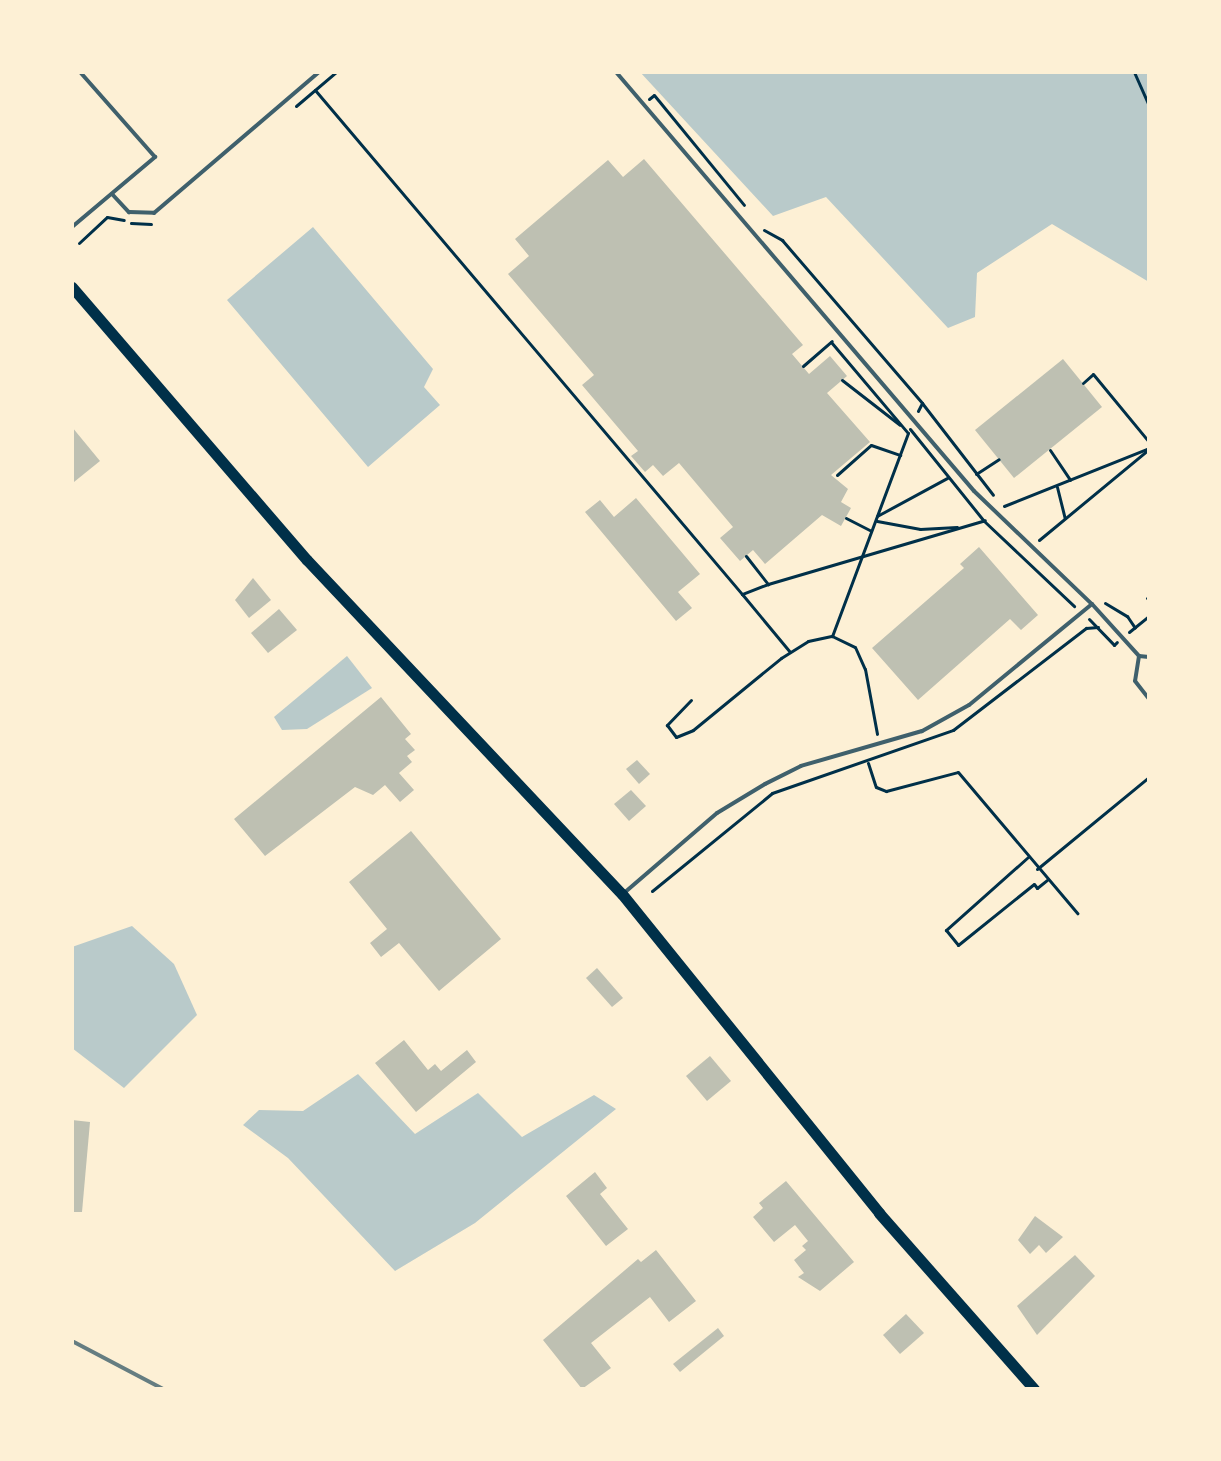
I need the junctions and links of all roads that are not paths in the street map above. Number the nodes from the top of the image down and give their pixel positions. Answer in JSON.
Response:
{"nodes":[{"id":1,"x":80,"y":72,"type":"edge"},
{"id":2,"x":319,"y":72,"type":"edge"},
{"id":3,"x":616,"y":72,"type":"edge"},
{"id":4,"x":112,"y":194,"type":"junction"},
{"id":5,"x":72,"y":227,"type":"edge"},
{"id":6,"x":72,"y":287,"type":"edge"},
{"id":7,"x":1092,"y":604,"type":"junction"},
{"id":8,"x":1139,"y":656,"type":"junction"},
{"id":9,"x":1149,"y":657,"type":"edge"},
{"id":10,"x":1149,"y":699,"type":"edge"},
{"id":11,"x":622,"y":894,"type":"junction"},
{"id":12,"x":1034,"y":1389,"type":"edge"}],
"edges":[{"from":1,"to":4,"type":"lane"},
{"from":2,"to":4,"type":"lane"},
{"from":3,"to":7,"type":"lane"},
{"from":4,"to":5,"type":"lane"},
{"from":6,"to":11,"type":"main road"},
{"from":7,"to":8,"type":"lane"},
{"from":7,"to":11,"type":"lane"},
{"from":8,"to":9,"type":"lane"},
{"from":8,"to":10,"type":"lane"},
{"from":11,"to":12,"type":"main road"}]}
